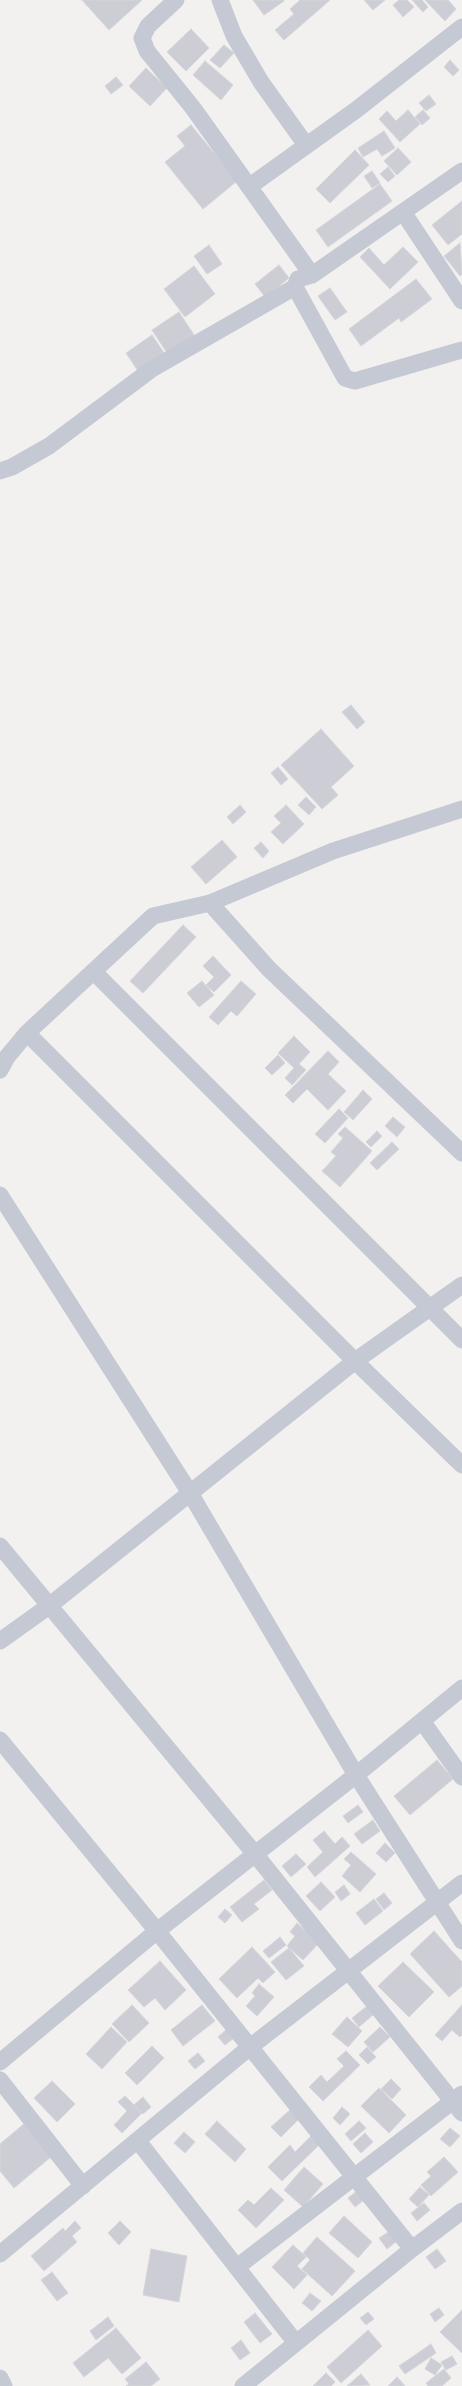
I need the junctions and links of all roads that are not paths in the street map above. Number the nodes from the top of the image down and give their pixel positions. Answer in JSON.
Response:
{"nodes":[{"id":1,"x":176,"y":0,"type":"edge"},
{"id":2,"x":220,"y":0,"type":"edge"},
{"id":3,"x":462,"y":27,"type":"edge"},
{"id":4,"x":306,"y":145,"type":"junction"},
{"id":5,"x":462,"y":171,"type":"edge"},
{"id":6,"x":250,"y":186,"type":"junction"},
{"id":7,"x":403,"y":212,"type":"junction"},
{"id":8,"x":312,"y":275,"type":"junction"},
{"id":9,"x":295,"y":287,"type":"junction"},
{"id":10,"x":462,"y":300,"type":"edge"},
{"id":11,"x":462,"y":350,"type":"edge"},
{"id":12,"x":0,"y":471,"type":"edge"},
{"id":13,"x":462,"y":809,"type":"edge"},
{"id":14,"x":210,"y":903,"type":"junction"},
{"id":15,"x":94,"y":972,"type":"junction"},
{"id":16,"x":27,"y":1032,"type":"junction"},
{"id":17,"x":0,"y":1070,"type":"edge"},
{"id":18,"x":462,"y":1153,"type":"edge"},
{"id":19,"x":0,"y":1195,"type":"edge"},
{"id":20,"x":462,"y":1285,"type":"edge"},
{"id":21,"x":431,"y":1309,"type":"junction"},
{"id":22,"x":462,"y":1340,"type":"edge"},
{"id":23,"x":355,"y":1361,"type":"junction"},
{"id":24,"x":462,"y":1465,"type":"edge"},
{"id":25,"x":190,"y":1493,"type":"junction"},
{"id":26,"x":0,"y":1546,"type":"edge"},
{"id":27,"x":49,"y":1606,"type":"junction"},
{"id":28,"x":0,"y":1641,"type":"edge"},
{"id":29,"x":462,"y":1688,"type":"edge"},
{"id":30,"x":422,"y":1721,"type":"junction"},
{"id":31,"x":0,"y":1740,"type":"edge"},
{"id":32,"x":356,"y":1775,"type":"junction"},
{"id":33,"x":462,"y":1777,"type":"edge"},
{"id":34,"x":255,"y":1854,"type":"junction"},
{"id":35,"x":462,"y":1883,"type":"edge"},
{"id":36,"x":438,"y":1904,"type":"junction"},
{"id":37,"x":158,"y":1931,"type":"junction"},
{"id":38,"x":462,"y":1941,"type":"edge"},
{"id":39,"x":349,"y":1973,"type":"junction"},
{"id":40,"x":250,"y":2048,"type":"junction"},
{"id":41,"x":0,"y":2062,"type":"edge"},
{"id":42,"x":0,"y":2080,"type":"edge"},
{"id":43,"x":459,"y":2103,"type":"edge"},
{"id":44,"x":138,"y":2141,"type":"junction"},
{"id":45,"x":356,"y":2177,"type":"junction"},
{"id":46,"x":83,"y":2186,"type":"junction"},
{"id":47,"x":462,"y":2211,"type":"edge"},
{"id":48,"x":412,"y":2249,"type":"junction"},
{"id":49,"x":0,"y":2254,"type":"edge"},
{"id":50,"x":237,"y":2267,"type":"junction"},
{"id":51,"x":296,"y":2343,"type":"junction"},
{"id":52,"x":0,"y":2378,"type":"edge"},
{"id":53,"x":263,"y":2380,"type":"edge"},
{"id":54,"x":4,"y":2386,"type":"edge"},
{"id":55,"x":243,"y":2386,"type":"edge"}],
"edges":[{"from":1,"to":6,"type":"street"},
{"from":2,"to":4,"type":"street"},
{"from":3,"to":4,"type":"street"},
{"from":4,"to":6,"type":"street"},
{"from":5,"to":7,"type":"street"},
{"from":6,"to":8,"type":"street"},
{"from":7,"to":8,"type":"street"},
{"from":7,"to":10,"type":"street"},
{"from":8,"to":9,"type":"street"},
{"from":9,"to":11,"type":"street"},
{"from":9,"to":12,"type":"street"},
{"from":13,"to":14,"type":"street"},
{"from":14,"to":15,"type":"street"},
{"from":14,"to":18,"type":"street"},
{"from":15,"to":16,"type":"street"},
{"from":15,"to":21,"type":"street"},
{"from":16,"to":17,"type":"street"},
{"from":16,"to":23,"type":"street"},
{"from":19,"to":25,"type":"street"},
{"from":20,"to":21,"type":"street"},
{"from":21,"to":22,"type":"street"},
{"from":21,"to":23,"type":"street"},
{"from":23,"to":24,"type":"street"},
{"from":23,"to":25,"type":"street"},
{"from":25,"to":27,"type":"street"},
{"from":25,"to":32,"type":"street"},
{"from":26,"to":27,"type":"street"},
{"from":27,"to":28,"type":"street"},
{"from":27,"to":34,"type":"street"},
{"from":29,"to":30,"type":"street"},
{"from":30,"to":32,"type":"street"},
{"from":30,"to":33,"type":"street"},
{"from":31,"to":37,"type":"street"},
{"from":32,"to":34,"type":"street"},
{"from":32,"to":36,"type":"street"},
{"from":34,"to":37,"type":"street"},
{"from":34,"to":39,"type":"street"},
{"from":35,"to":36,"type":"street"},
{"from":36,"to":38,"type":"street"},
{"from":36,"to":39,"type":"street"},
{"from":37,"to":40,"type":"street"},
{"from":37,"to":41,"type":"street"},
{"from":39,"to":40,"type":"street"},
{"from":39,"to":43,"type":"street"},
{"from":40,"to":44,"type":"street"},
{"from":40,"to":45,"type":"street"},
{"from":42,"to":46,"type":"street"},
{"from":43,"to":45,"type":"street"},
{"from":44,"to":46,"type":"street"},
{"from":44,"to":50,"type":"street"},
{"from":45,"to":48,"type":"street"},
{"from":45,"to":50,"type":"street"},
{"from":46,"to":49,"type":"street"},
{"from":47,"to":48,"type":"street"},
{"from":48,"to":51,"type":"street"},
{"from":50,"to":51,"type":"street"},
{"from":51,"to":53,"type":"street"},
{"from":52,"to":54,"type":"street"},
{"from":53,"to":55,"type":"street"}]}
